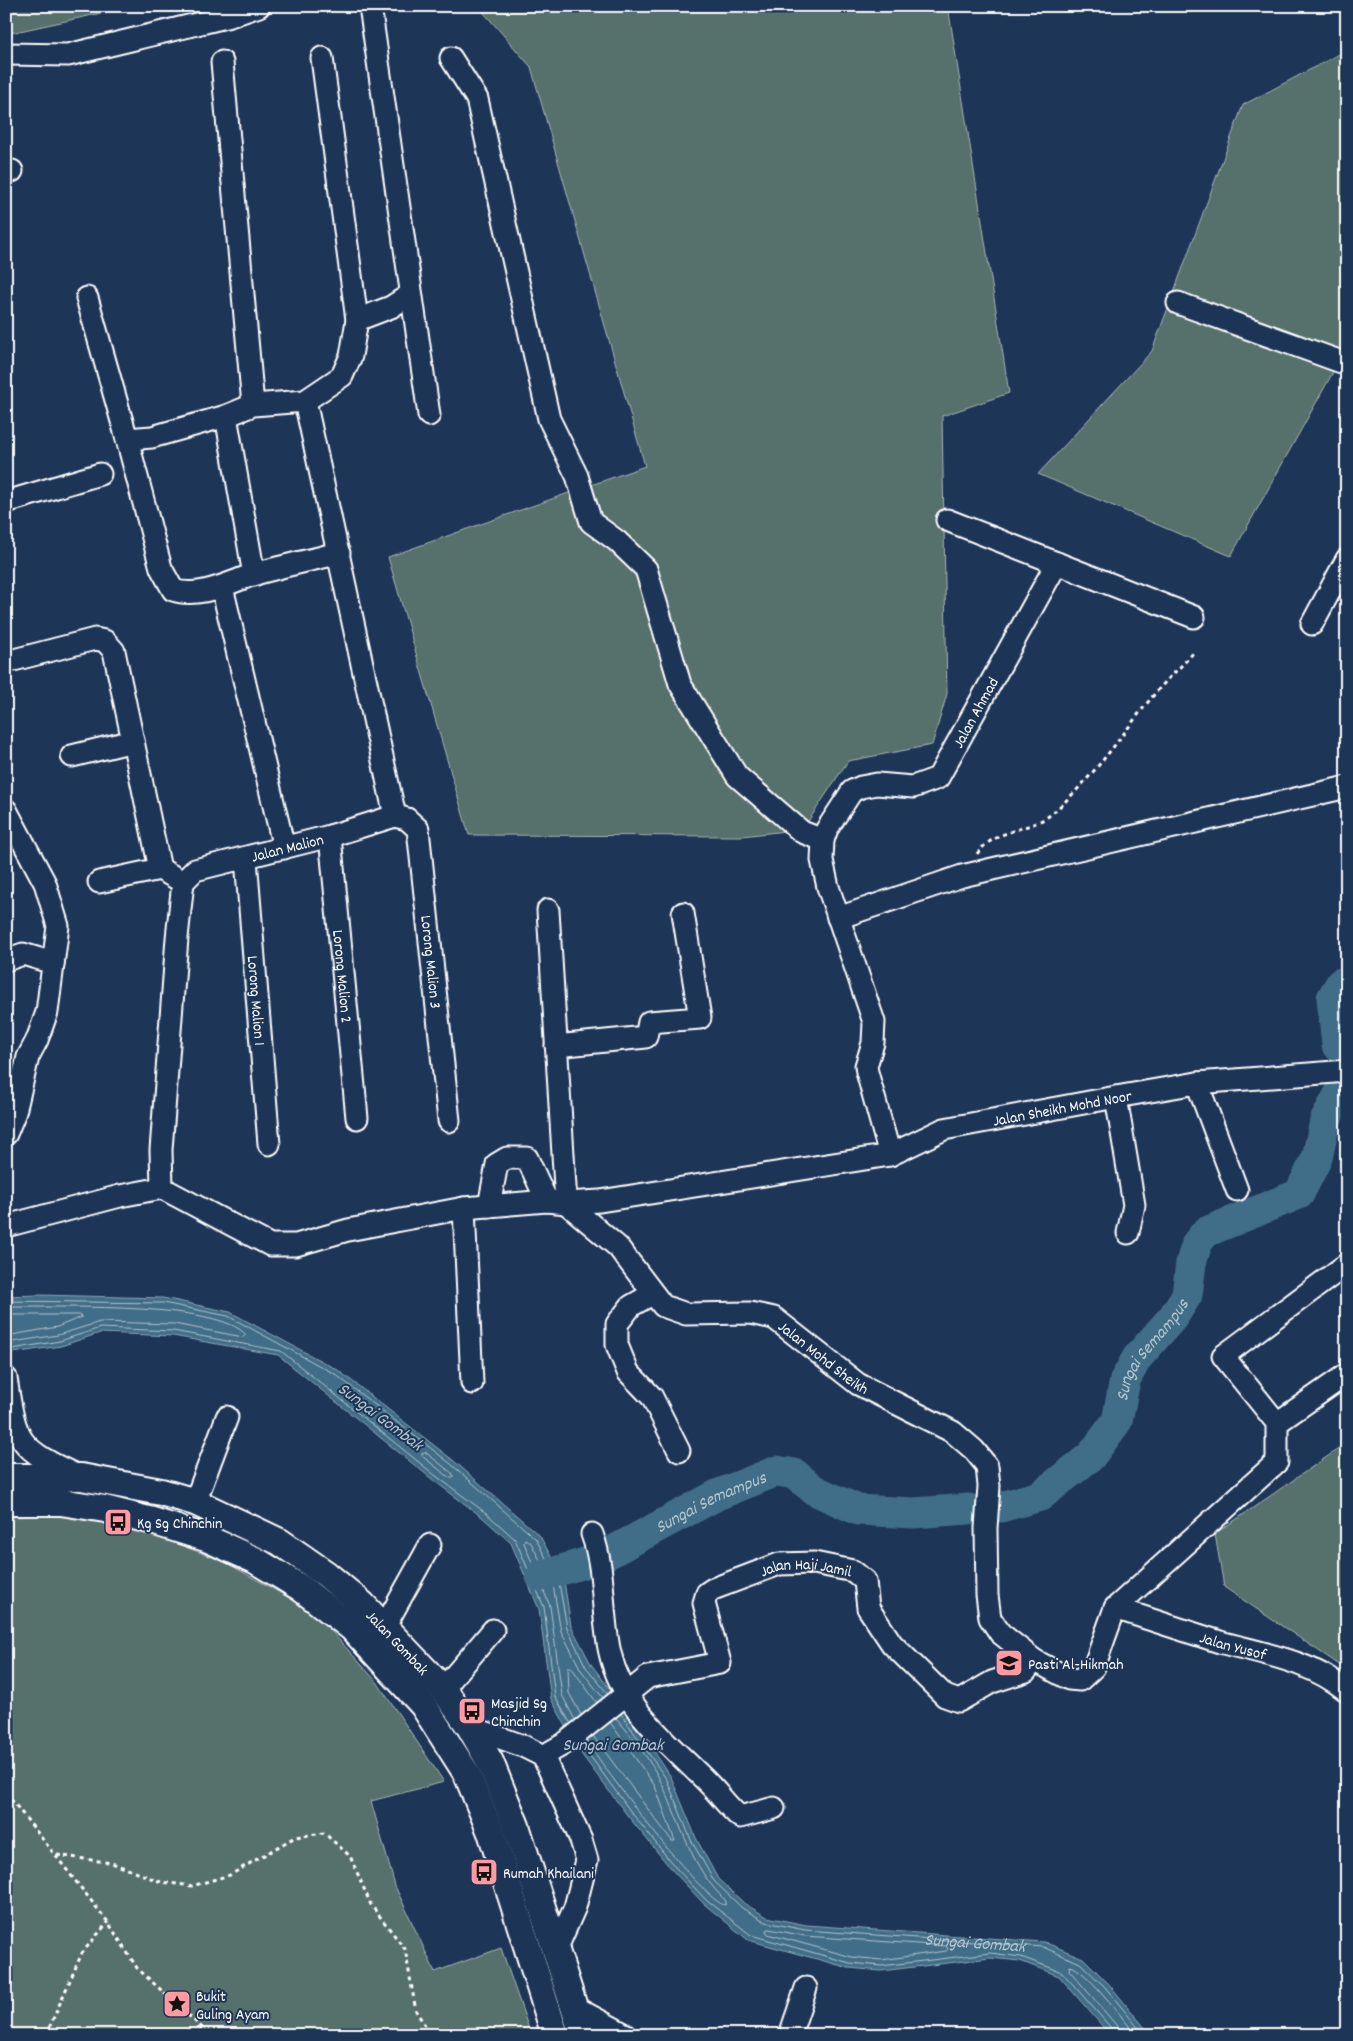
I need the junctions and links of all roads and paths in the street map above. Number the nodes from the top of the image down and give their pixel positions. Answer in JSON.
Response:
{"nodes":[{"id":1,"x":259,"y":6,"type":"edge"},
{"id":2,"x":370,"y":6,"type":"edge"},
{"id":3,"x":6,"y":54,"type":"edge"},
{"id":4,"x":322,"y":58,"type":"dead end"},
{"id":5,"x":451,"y":58,"type":"dead end"},
{"id":6,"x":222,"y":62,"type":"dead end"},
{"id":7,"x":411,"y":294,"type":"junction"},
{"id":8,"x":87,"y":298,"type":"dead end"},
{"id":9,"x":1178,"y":303,"type":"dead end"},
{"id":10,"x":356,"y":320,"type":"junction"},
{"id":11,"x":1347,"y":364,"type":"edge"},
{"id":12,"x":305,"y":401,"type":"junction"},
{"id":13,"x":253,"y":406,"type":"junction"},
{"id":14,"x":429,"y":415,"type":"dead end"},
{"id":15,"x":226,"y":416,"type":"junction"},
{"id":16,"x":127,"y":439,"type":"junction"},
{"id":17,"x":100,"y":474,"type":"dead end"},
{"id":18,"x":6,"y":502,"type":"edge"},
{"id":19,"x":947,"y":520,"type":"dead end"},
{"id":20,"x":339,"y":554,"type":"junction"},
{"id":21,"x":1347,"y":558,"type":"edge"},
{"id":22,"x":1057,"y":563,"type":"junction"},
{"id":23,"x":254,"y":575,"type":"junction"},
{"id":24,"x":222,"y":587,"type":"junction"},
{"id":25,"x":1194,"y":617,"type":"dead end"},
{"id":26,"x":1312,"y":624,"type":"dead end"},
{"id":27,"x":1194,"y":652,"type":"dead end"},
{"id":28,"x":6,"y":662,"type":"edge"},
{"id":29,"x":133,"y":741,"type":"junction"},
{"id":30,"x":72,"y":756,"type":"dead end"},
{"id":31,"x":1347,"y":787,"type":"edge"},
{"id":32,"x":7,"y":815,"type":"edge"},
{"id":33,"x":395,"y":816,"type":"junction"},
{"id":34,"x":330,"y":836,"type":"junction"},
{"id":35,"x":823,"y":840,"type":"junction"},
{"id":36,"x":284,"y":848,"type":"junction"},
{"id":37,"x":246,"y":859,"type":"junction"},
{"id":38,"x":160,"y":869,"type":"junction"},
{"id":39,"x":962,"y":876,"type":"junction"},
{"id":40,"x":99,"y":882,"type":"dead end"},
{"id":41,"x":184,"y":882,"type":"junction"},
{"id":42,"x":548,"y":910,"type":"dead end"},
{"id":43,"x":682,"y":913,"type":"dead end"},
{"id":44,"x":838,"y":918,"type":"junction"},
{"id":45,"x":6,"y":960,"type":"edge"},
{"id":46,"x":53,"y":963,"type":"junction"},
{"id":47,"x":556,"y":1046,"type":"junction"},
{"id":48,"x":1347,"y":1071,"type":"edge"},
{"id":49,"x":1197,"y":1083,"type":"junction"},
{"id":50,"x":1116,"y":1096,"type":"junction"},
{"id":51,"x":357,"y":1118,"type":"dead end"},
{"id":52,"x":449,"y":1121,"type":"dead end"},
{"id":53,"x":6,"y":1134,"type":"edge"},
{"id":54,"x":269,"y":1144,"type":"dead end"},
{"id":55,"x":890,"y":1155,"type":"junction"},
{"id":56,"x":162,"y":1188,"type":"junction"},
{"id":57,"x":1237,"y":1190,"type":"dead end"},
{"id":58,"x":556,"y":1202,"type":"junction"},
{"id":59,"x":489,"y":1206,"type":"junction"},
{"id":60,"x":464,"y":1208,"type":"junction"},
{"id":61,"x":6,"y":1226,"type":"edge"},
{"id":62,"x":1128,"y":1233,"type":"dead end"},
{"id":63,"x":1347,"y":1264,"type":"edge"},
{"id":64,"x":652,"y":1294,"type":"junction"},
{"id":65,"x":1347,"y":1374,"type":"edge"},
{"id":66,"x":6,"y":1378,"type":"edge"},
{"id":67,"x":472,"y":1383,"type":"dead end"},
{"id":68,"x":227,"y":1417,"type":"dead end"},
{"id":69,"x":1276,"y":1423,"type":"junction"},
{"id":70,"x":679,"y":1451,"type":"dead end"},
{"id":71,"x":6,"y":1477,"type":"edge"},
{"id":72,"x":81,"y":1477,"type":"junction"},
{"id":73,"x":6,"y":1502,"type":"edge"},
{"id":74,"x":195,"y":1502,"type":"junction"},
{"id":75,"x":594,"y":1540,"type":"dead end"},
{"id":76,"x":430,"y":1545,"type":"dead end"},
{"id":77,"x":1115,"y":1608,"type":"junction"},
{"id":78,"x":385,"y":1626,"type":"junction"},
{"id":79,"x":494,"y":1630,"type":"dead end"},
{"id":80,"x":1034,"y":1660,"type":"junction"},
{"id":81,"x":443,"y":1689,"type":"junction"},
{"id":82,"x":1347,"y":1692,"type":"edge"},
{"id":83,"x":625,"y":1694,"type":"junction"},
{"id":84,"x":470,"y":1727,"type":"junction"},
{"id":85,"x":543,"y":1756,"type":"junction"},
{"id":86,"x":6,"y":1794,"type":"edge"},
{"id":87,"x":774,"y":1808,"type":"dead end"},
{"id":88,"x":57,"y":1855,"type":"junction"},
{"id":89,"x":108,"y":1922,"type":"junction"},
{"id":90,"x":556,"y":1950,"type":"junction"},
{"id":91,"x":806,"y":1988,"type":"dead end"},
{"id":92,"x":574,"y":2007,"type":"junction"},
{"id":93,"x":46,"y":2035,"type":"edge"},
{"id":94,"x":210,"y":2035,"type":"edge"},
{"id":95,"x":431,"y":2035,"type":"edge"},
{"id":96,"x":556,"y":2035,"type":"edge"},
{"id":97,"x":583,"y":2035,"type":"edge"},
{"id":98,"x":626,"y":2035,"type":"edge"},
{"id":99,"x":790,"y":2035,"type":"edge"}],
"edges":[{"from":1,"to":3,"type":"street"},
{"from":2,"to":7,"type":"street"},
{"from":4,"to":10,"type":"street"},
{"from":5,"to":35,"type":"street"},
{"from":6,"to":13,"type":"street"},
{"from":7,"to":10,"type":"street"},
{"from":7,"to":14,"type":"street"},
{"from":8,"to":16,"type":"street"},
{"from":9,"to":11,"type":"street"},
{"from":10,"to":12,"type":"street"},
{"from":12,"to":13,"type":"street"},
{"from":12,"to":20,"type":"street"},
{"from":13,"to":15,"type":"street"},
{"from":15,"to":16,"type":"street"},
{"from":15,"to":23,"type":"street"},
{"from":16,"to":24,"type":"street"},
{"from":17,"to":18,"type":"street"},
{"from":19,"to":22,"type":"street"},
{"from":20,"to":23,"type":"street"},
{"from":20,"to":33,"type":"street"},
{"from":21,"to":26,"type":"street"},
{"from":22,"to":25,"type":"street"},
{"from":22,"to":35,"type":"street","name":"Jalan Ahmad"},
{"from":23,"to":24,"type":"street"},
{"from":24,"to":36,"type":"street"},
{"from":27,"to":39,"type":"path"},
{"from":28,"to":29,"type":"street"},
{"from":29,"to":30,"type":"street"},
{"from":29,"to":38,"type":"street"},
{"from":31,"to":39,"type":"street"},
{"from":32,"to":46,"type":"street"},
{"from":33,"to":34,"type":"street","name":"Jalan Malion"},
{"from":33,"to":52,"type":"street","name":"Lorong Malion 3"},
{"from":34,"to":36,"type":"street","name":"Jalan Malion"},
{"from":34,"to":51,"type":"street","name":"Lorong Malion 2"},
{"from":35,"to":44,"type":"street"},
{"from":36,"to":37,"type":"street","name":"Jalan Malion"},
{"from":37,"to":41,"type":"street","name":"Jalan Malion"},
{"from":37,"to":54,"type":"street","name":"Lorong Malion 1"},
{"from":38,"to":40,"type":"street"},
{"from":38,"to":41,"type":"street"},
{"from":39,"to":44,"type":"street"},
{"from":41,"to":56,"type":"street"},
{"from":42,"to":47,"type":"street"},
{"from":43,"to":47,"type":"street"},
{"from":44,"to":55,"type":"street"},
{"from":45,"to":46,"type":"street"},
{"from":46,"to":53,"type":"street"},
{"from":47,"to":58,"type":"street"},
{"from":48,"to":49,"type":"street","name":"Jalan Sheikh Mohd Noor"},
{"from":49,"to":50,"type":"street","name":"Jalan Sheikh Mohd Noor"},
{"from":49,"to":57,"type":"street"},
{"from":50,"to":55,"type":"street","name":"Jalan Sheikh Mohd Noor"},
{"from":50,"to":62,"type":"street"},
{"from":55,"to":58,"type":"street","name":"Jalan Sheikh Mohd Noor"},
{"from":56,"to":60,"type":"street","name":"Jalan Sheikh Mohd Noor"},
{"from":56,"to":61,"type":"street"},
{"from":58,"to":59,"type":"street","name":"Jalan Sheikh Mohd Noor"},
{"from":58,"to":59,"type":"street"},
{"from":58,"to":64,"type":"street","name":"Jalan Mohd Sheikh"},
{"from":59,"to":60,"type":"street","name":"Jalan Sheikh Mohd Noor"},
{"from":60,"to":67,"type":"street"},
{"from":63,"to":69,"type":"street"},
{"from":64,"to":70,"type":"street"},
{"from":64,"to":80,"type":"street","name":"Jalan Mohd Sheikh"},
{"from":65,"to":69,"type":"street"},
{"from":66,"to":72,"type":"street"},
{"from":68,"to":74,"type":"street"},
{"from":69,"to":77,"type":"street"},
{"from":71,"to":72,"type":"main road","name":"Jalan Gombak"},
{"from":72,"to":74,"type":"main road","name":"Jalan Gombak"},
{"from":73,"to":96,"type":"main road","name":"Jalan Gombak"},
{"from":74,"to":78,"type":"main road","name":"Jalan Gombak"},
{"from":75,"to":83,"type":"street"},
{"from":76,"to":78,"type":"street"},
{"from":77,"to":80,"type":"street","name":"Jalan Mohd Sheikh"},
{"from":77,"to":82,"type":"street","name":"Jalan Yusof"},
{"from":78,"to":81,"type":"main road","name":"Jalan Gombak"},
{"from":79,"to":81,"type":"street"},
{"from":80,"to":83,"type":"street","name":"Jalan Haji Jamil"},
{"from":81,"to":84,"type":"main road","name":"Jalan Gombak"},
{"from":83,"to":85,"type":"street"},
{"from":83,"to":87,"type":"street"},
{"from":84,"to":85,"type":"street"},
{"from":84,"to":90,"type":"main road","name":"Jalan Gombak"},
{"from":85,"to":90,"type":"street"},
{"from":86,"to":88,"type":"path"},
{"from":88,"to":89,"type":"path"},
{"from":88,"to":95,"type":"path"},
{"from":89,"to":93,"type":"path"},
{"from":89,"to":94,"type":"path"},
{"from":90,"to":92,"type":"main road","name":"Jalan Gombak"},
{"from":91,"to":99,"type":"street"},
{"from":92,"to":97,"type":"main road","name":"Jalan Gombak"},
{"from":92,"to":98,"type":"street"}]}
